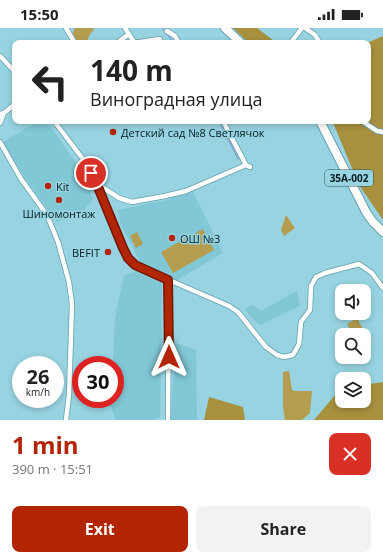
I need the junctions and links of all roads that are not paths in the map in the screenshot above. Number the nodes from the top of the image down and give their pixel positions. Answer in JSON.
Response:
{"nodes":[{"id":1,"x":125,"y":28,"type":"edge"},
{"id":2,"x":225,"y":28,"type":"edge"},
{"id":3,"x":302,"y":28,"type":"edge"},
{"id":4,"x":305,"y":28,"type":"edge"},
{"id":5,"x":67,"y":30,"type":"edge"},
{"id":6,"x":167,"y":31,"type":"dead end"},
{"id":7,"x":129,"y":34,"type":"junction"},
{"id":8,"x":73,"y":40,"type":"edge"},
{"id":9,"x":121,"y":40,"type":"edge"},
{"id":10,"x":132,"y":40,"type":"edge"},
{"id":11,"x":177,"y":40,"type":"edge"},
{"id":12,"x":238,"y":40,"type":"edge"},
{"id":13,"x":293,"y":40,"type":"edge"},
{"id":14,"x":318,"y":40,"type":"edge"},
{"id":15,"x":0,"y":56,"type":"edge"},
{"id":16,"x":12,"y":69,"type":"edge"},
{"id":17,"x":12,"y":106,"type":"edge"},
{"id":18,"x":2,"y":114,"type":"edge"},
{"id":19,"x":0,"y":123,"type":"edge"},
{"id":20,"x":56,"y":124,"type":"edge"},
{"id":21,"x":225,"y":124,"type":"edge"},
{"id":22,"x":322,"y":124,"type":"edge"},
{"id":23,"x":366,"y":124,"type":"edge"},
{"id":24,"x":383,"y":132,"type":"edge"},
{"id":25,"x":0,"y":142,"type":"edge"},
{"id":26,"x":97,"y":184,"type":"junction"},
{"id":27,"x":383,"y":232,"type":"edge"},
{"id":28,"x":168,"y":280,"type":"junction"},
{"id":29,"x":383,"y":288,"type":"edge"},
{"id":30,"x":66,"y":420,"type":"edge"},
{"id":31,"x":168,"y":420,"type":"edge"}],
"edges":[{"from":1,"to":7,"type":"street"},
{"from":2,"to":12,"type":"highway"},
{"from":3,"to":13,"type":"street"},
{"from":4,"to":14,"type":"street"},
{"from":5,"to":8,"type":"street"},
{"from":6,"to":11,"type":"street"},
{"from":7,"to":9,"type":"street"},
{"from":7,"to":10,"type":"street"},
{"from":15,"to":16,"type":"street"},
{"from":17,"to":18,"type":"street"},
{"from":18,"to":19,"type":"street"},
{"from":20,"to":26,"type":"street"},
{"from":21,"to":26,"type":"street"},
{"from":22,"to":27,"type":"highway","number":"35А-002"},
{"from":23,"to":24,"type":"street"},
{"from":25,"to":30,"type":"street"},
{"from":26,"to":28,"type":"street"},
{"from":28,"to":29,"type":"street"},
{"from":28,"to":31,"type":"street"}]}
